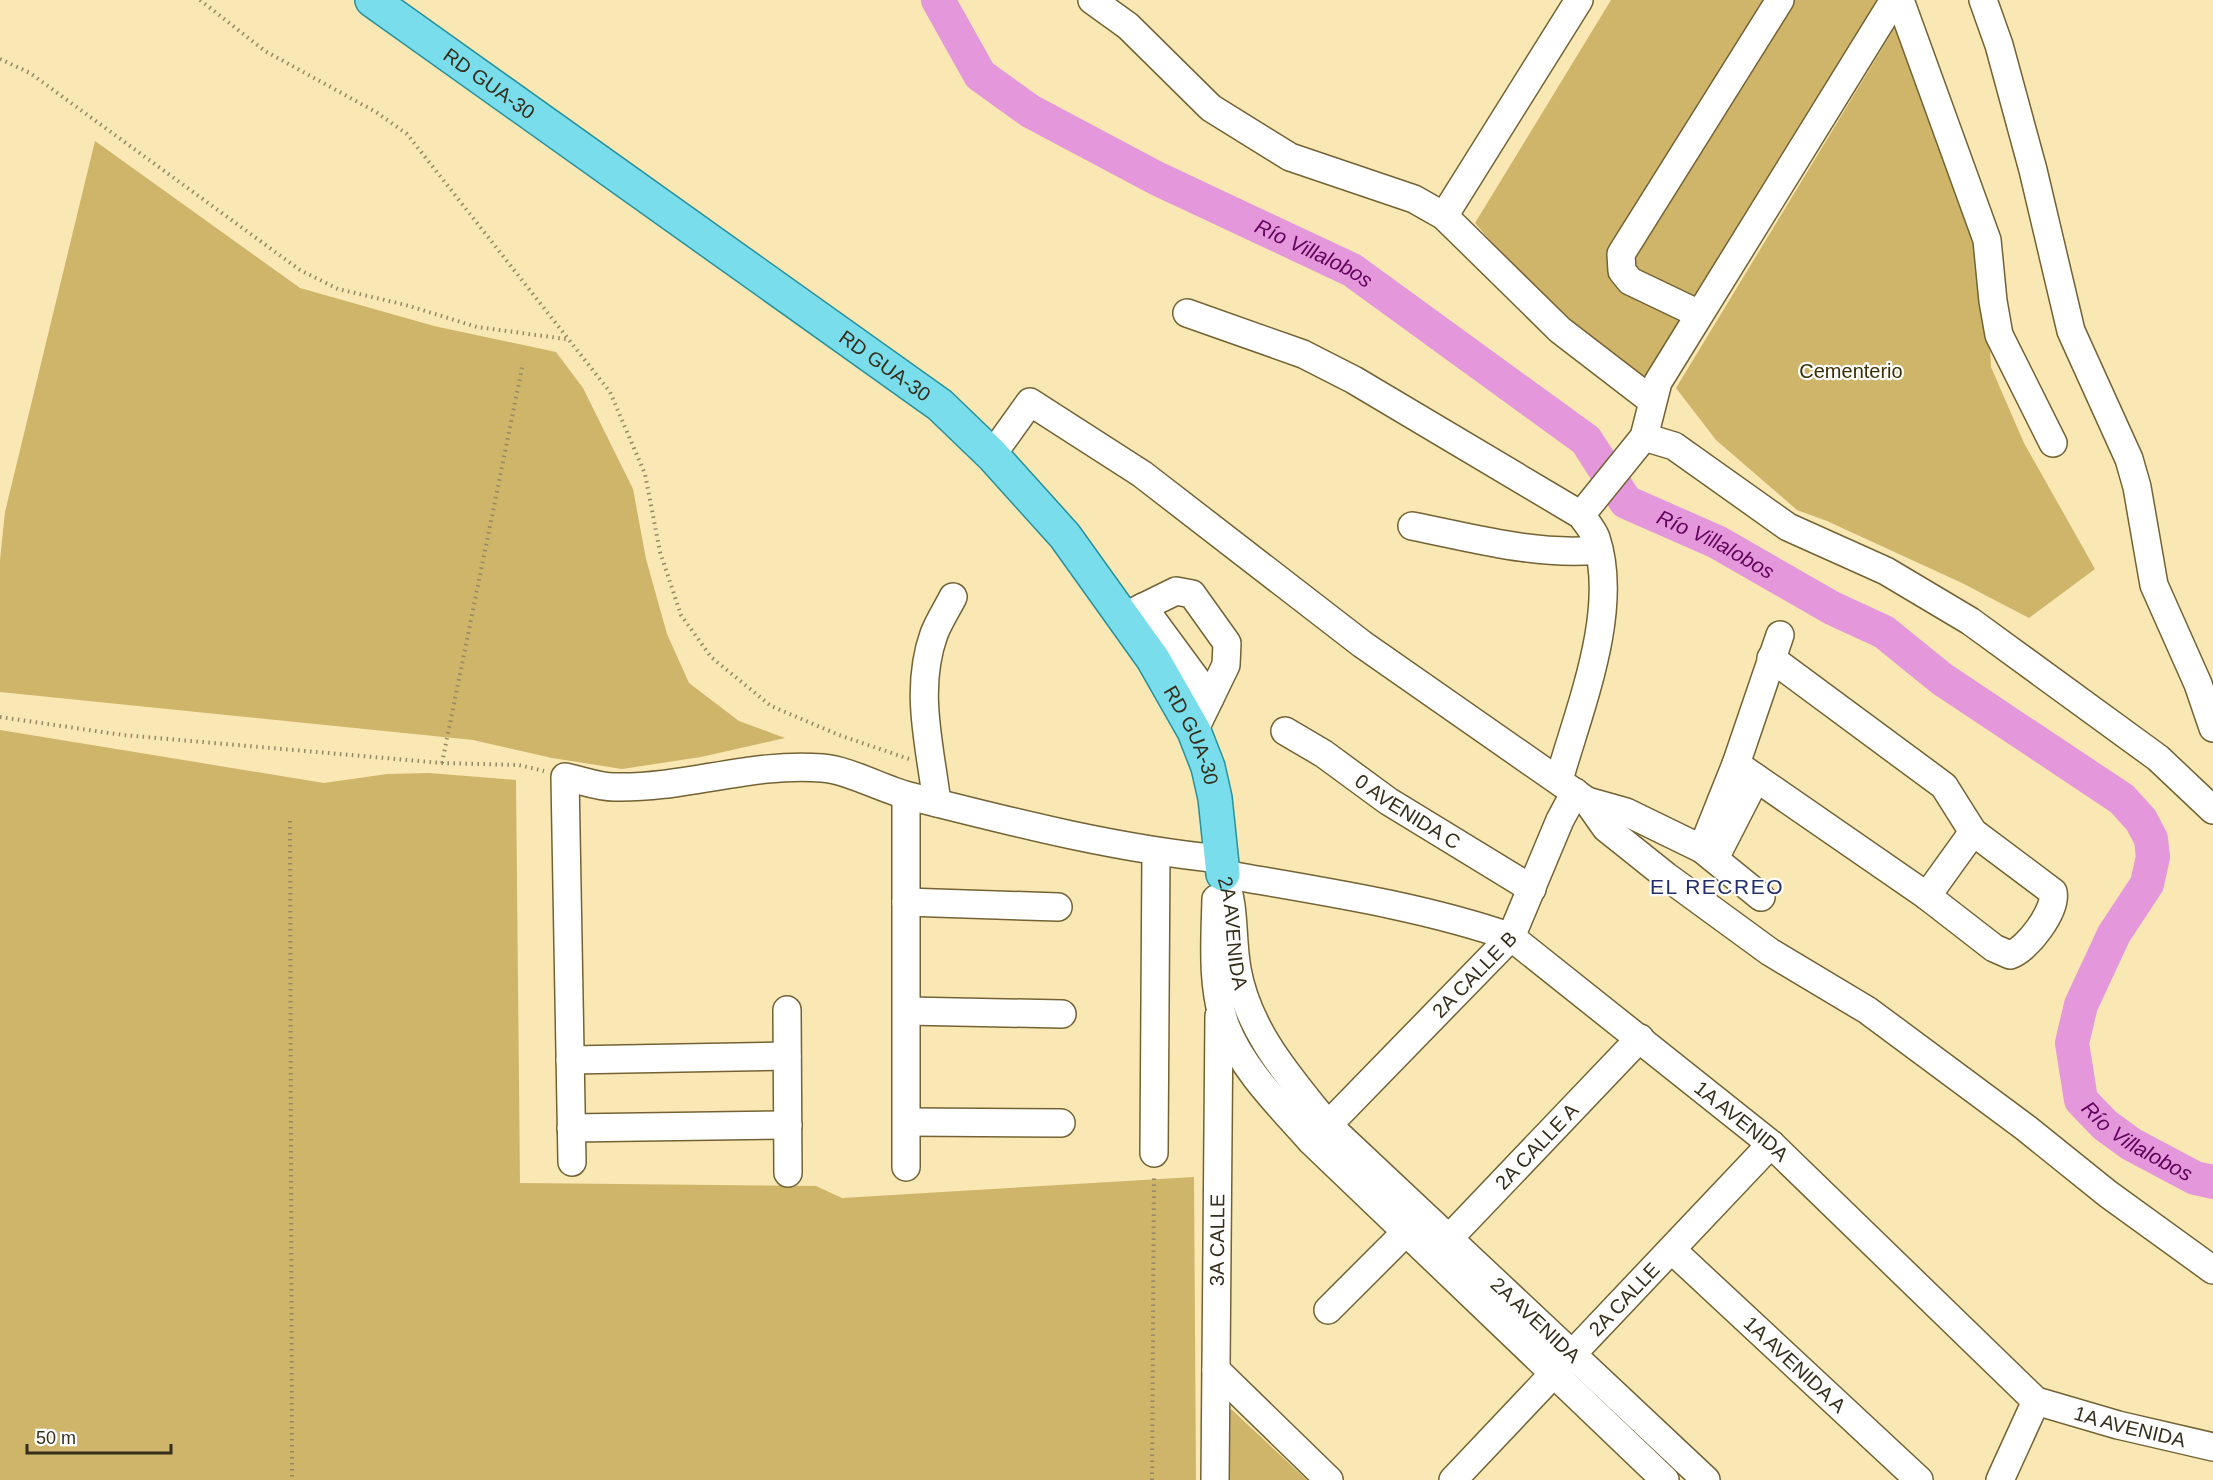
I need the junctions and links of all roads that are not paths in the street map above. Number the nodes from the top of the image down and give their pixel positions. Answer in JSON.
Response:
{"nodes":[{"id":1,"x":372,"y":0,"type":"edge"},
{"id":2,"x":1092,"y":0,"type":"edge"},
{"id":3,"x":1579,"y":0,"type":"edge"},
{"id":4,"x":1780,"y":0,"type":"edge"},
{"id":5,"x":1894,"y":0,"type":"edge"},
{"id":6,"x":1900,"y":0,"type":"edge"},
{"id":7,"x":1983,"y":0,"type":"edge"},
{"id":8,"x":1444,"y":216,"type":"junction"},
{"id":9,"x":1187,"y":313,"type":"dead end"},
{"id":10,"x":1699,"y":314,"type":"junction"},
{"id":11,"x":1654,"y":391,"type":"junction"},
{"id":12,"x":1642,"y":441,"type":"junction"},
{"id":13,"x":2053,"y":443,"type":"dead end"},
{"id":14,"x":992,"y":455,"type":"junction"},
{"id":15,"x":1581,"y":515,"type":"junction"},
{"id":16,"x":1412,"y":526,"type":"dead end"},
{"id":17,"x":1598,"y":550,"type":"junction"},
{"id":18,"x":953,"y":597,"type":"dead end"},
{"id":19,"x":1133,"y":612,"type":"junction"},
{"id":20,"x":1210,"y":698,"type":"junction"},
{"id":21,"x":2213,"y":728,"type":"edge"},
{"id":22,"x":1194,"y":730,"type":"junction"},
{"id":23,"x":1285,"y":731,"type":"dead end"},
{"id":24,"x":1746,"y":771,"type":"junction"},
{"id":25,"x":1574,"y":791,"type":"junction"},
{"id":26,"x":906,"y":795,"type":"junction"},
{"id":27,"x":937,"y":802,"type":"junction"},
{"id":28,"x":2213,"y":810,"type":"edge"},
{"id":29,"x":1973,"y":832,"type":"junction"},
{"id":30,"x":1156,"y":853,"type":"junction"},
{"id":31,"x":1709,"y":853,"type":"junction"},
{"id":32,"x":1222,"y":867,"type":"junction"},
{"id":33,"x":1532,"y":889,"type":"junction"},
{"id":34,"x":1927,"y":896,"type":"junction"},
{"id":35,"x":1761,"y":897,"type":"dead end"},
{"id":36,"x":906,"y":902,"type":"junction"},
{"id":37,"x":1058,"y":907,"type":"dead end"},
{"id":38,"x":1511,"y":937,"type":"junction"},
{"id":39,"x":1232,"y":997,"type":"junction"},
{"id":40,"x":787,"y":1010,"type":"dead end"},
{"id":41,"x":907,"y":1011,"type":"junction"},
{"id":42,"x":1062,"y":1014,"type":"dead end"},
{"id":43,"x":1640,"y":1038,"type":"junction"},
{"id":44,"x":787,"y":1056,"type":"junction"},
{"id":45,"x":570,"y":1060,"type":"junction"},
{"id":46,"x":907,"y":1122,"type":"junction"},
{"id":47,"x":1061,"y":1123,"type":"dead end"},
{"id":48,"x":788,"y":1125,"type":"junction"},
{"id":49,"x":1328,"y":1125,"type":"junction"},
{"id":50,"x":572,"y":1128,"type":"junction"},
{"id":51,"x":1771,"y":1144,"type":"junction"},
{"id":52,"x":1154,"y":1153,"type":"road end"},
{"id":53,"x":572,"y":1162,"type":"dead end"},
{"id":54,"x":906,"y":1167,"type":"dead end"},
{"id":55,"x":788,"y":1173,"type":"dead end"},
{"id":56,"x":1407,"y":1231,"type":"junction"},
{"id":57,"x":1440,"y":1248,"type":"junction"},
{"id":58,"x":1672,"y":1250,"type":"junction"},
{"id":59,"x":2213,"y":1270,"type":"edge"},
{"id":60,"x":1328,"y":1310,"type":"dead end"},
{"id":61,"x":1572,"y":1352,"type":"junction"},
{"id":62,"x":1216,"y":1370,"type":"junction"},
{"id":63,"x":1551,"y":1374,"type":"junction"},
{"id":64,"x":2036,"y":1401,"type":"junction"},
{"id":65,"x":2213,"y":1447,"type":"edge"},
{"id":66,"x":1215,"y":1480,"type":"edge"},
{"id":67,"x":1329,"y":1480,"type":"edge"},
{"id":68,"x":1452,"y":1480,"type":"edge"},
{"id":69,"x":1665,"y":1480,"type":"edge"},
{"id":70,"x":1706,"y":1480,"type":"edge"},
{"id":71,"x":1919,"y":1480,"type":"edge"},
{"id":72,"x":2001,"y":1480,"type":"edge"}],
"edges":[{"from":1,"to":14,"type":"main road","name":"RD GUA-30"},
{"from":2,"to":8,"type":"street"},
{"from":3,"to":8,"type":"street"},
{"from":4,"to":10,"type":"street"},
{"from":5,"to":10,"type":"street"},
{"from":6,"to":13,"type":"street"},
{"from":7,"to":21,"type":"street"},
{"from":8,"to":11,"type":"street"},
{"from":9,"to":15,"type":"street"},
{"from":10,"to":11,"type":"street"},
{"from":11,"to":12,"type":"street"},
{"from":12,"to":15,"type":"street"},
{"from":12,"to":28,"type":"street"},
{"from":14,"to":19,"type":"main road","name":"RD GUA-30"},
{"from":14,"to":25,"type":"street"},
{"from":15,"to":17,"type":"street","name":"2A CALLE B"},
{"from":16,"to":17,"type":"street"},
{"from":17,"to":25,"type":"street","name":"2A CALLE B"},
{"from":18,"to":27,"type":"street"},
{"from":19,"to":20,"type":"street"},
{"from":19,"to":20,"type":"street"},
{"from":19,"to":22,"type":"main road","name":"RD GUA-30"},
{"from":20,"to":22,"type":"street"},
{"from":22,"to":32,"type":"main road","name":"RD GUA-30"},
{"from":23,"to":33,"type":"street","name":"0 AVENIDA C"},
{"from":24,"to":29,"type":"street"},
{"from":24,"to":31,"type":"street"},
{"from":24,"to":34,"type":"street"},
{"from":25,"to":31,"type":"street"},
{"from":25,"to":33,"type":"street","name":"2A CALLE B"},
{"from":25,"to":59,"type":"street"},
{"from":26,"to":27,"type":"street","name":"1A AVENIDA"},
{"from":26,"to":36,"type":"street"},
{"from":26,"to":45,"type":"street","name":"1A AVENIDA"},
{"from":27,"to":30,"type":"street","name":"1A AVENIDA"},
{"from":29,"to":34,"type":"street"},
{"from":29,"to":34,"type":"street"},
{"from":30,"to":32,"type":"street","name":"1A AVENIDA"},
{"from":30,"to":52,"type":"street"},
{"from":31,"to":35,"type":"street"},
{"from":32,"to":38,"type":"street","name":"1A AVENIDA"},
{"from":32,"to":39,"type":"street","name":"2A AVENIDA"},
{"from":33,"to":38,"type":"street","name":"2A CALLE B"},
{"from":36,"to":37,"type":"street"},
{"from":36,"to":41,"type":"street"},
{"from":38,"to":43,"type":"street","name":"1A AVENIDA"},
{"from":38,"to":49,"type":"street","name":"2A CALLE B"},
{"from":39,"to":49,"type":"street","name":"2A AVENIDA"},
{"from":39,"to":56,"type":"street","name":"2A AVENIDA"},
{"from":39,"to":62,"type":"street","name":"3A CALLE"},
{"from":40,"to":44,"type":"street"},
{"from":41,"to":42,"type":"street"},
{"from":41,"to":46,"type":"street"},
{"from":43,"to":51,"type":"street","name":"1A AVENIDA"},
{"from":43,"to":57,"type":"street","name":"2A CALLE A"},
{"from":44,"to":45,"type":"street"},
{"from":44,"to":48,"type":"street"},
{"from":45,"to":50,"type":"street"},
{"from":46,"to":47,"type":"street"},
{"from":46,"to":54,"type":"street"},
{"from":48,"to":50,"type":"street"},
{"from":48,"to":55,"type":"street"},
{"from":49,"to":57,"type":"street","name":"2A AVENIDA"},
{"from":50,"to":53,"type":"street"},
{"from":51,"to":58,"type":"street","name":"2A CALLE"},
{"from":51,"to":64,"type":"street","name":"1A AVENIDA"},
{"from":56,"to":57,"type":"street","name":"2A AVENIDA"},
{"from":56,"to":60,"type":"street"},
{"from":57,"to":61,"type":"street","name":"2A AVENIDA"},
{"from":57,"to":63,"type":"street","name":"2A AVENIDA"},
{"from":58,"to":61,"type":"street","name":"2A CALLE"},
{"from":58,"to":71,"type":"street","name":"1A AVENIDA A"},
{"from":61,"to":63,"type":"street","name":"2A CALLE"},
{"from":61,"to":70,"type":"street","name":"2A AVENIDA"},
{"from":62,"to":66,"type":"street","name":"3A CALLE"},
{"from":62,"to":67,"type":"street"},
{"from":63,"to":68,"type":"street","name":"2A CALLE"},
{"from":63,"to":69,"type":"street","name":"2A AVENIDA"},
{"from":64,"to":65,"type":"street","name":"1A AVENIDA"},
{"from":64,"to":72,"type":"street"}]}
